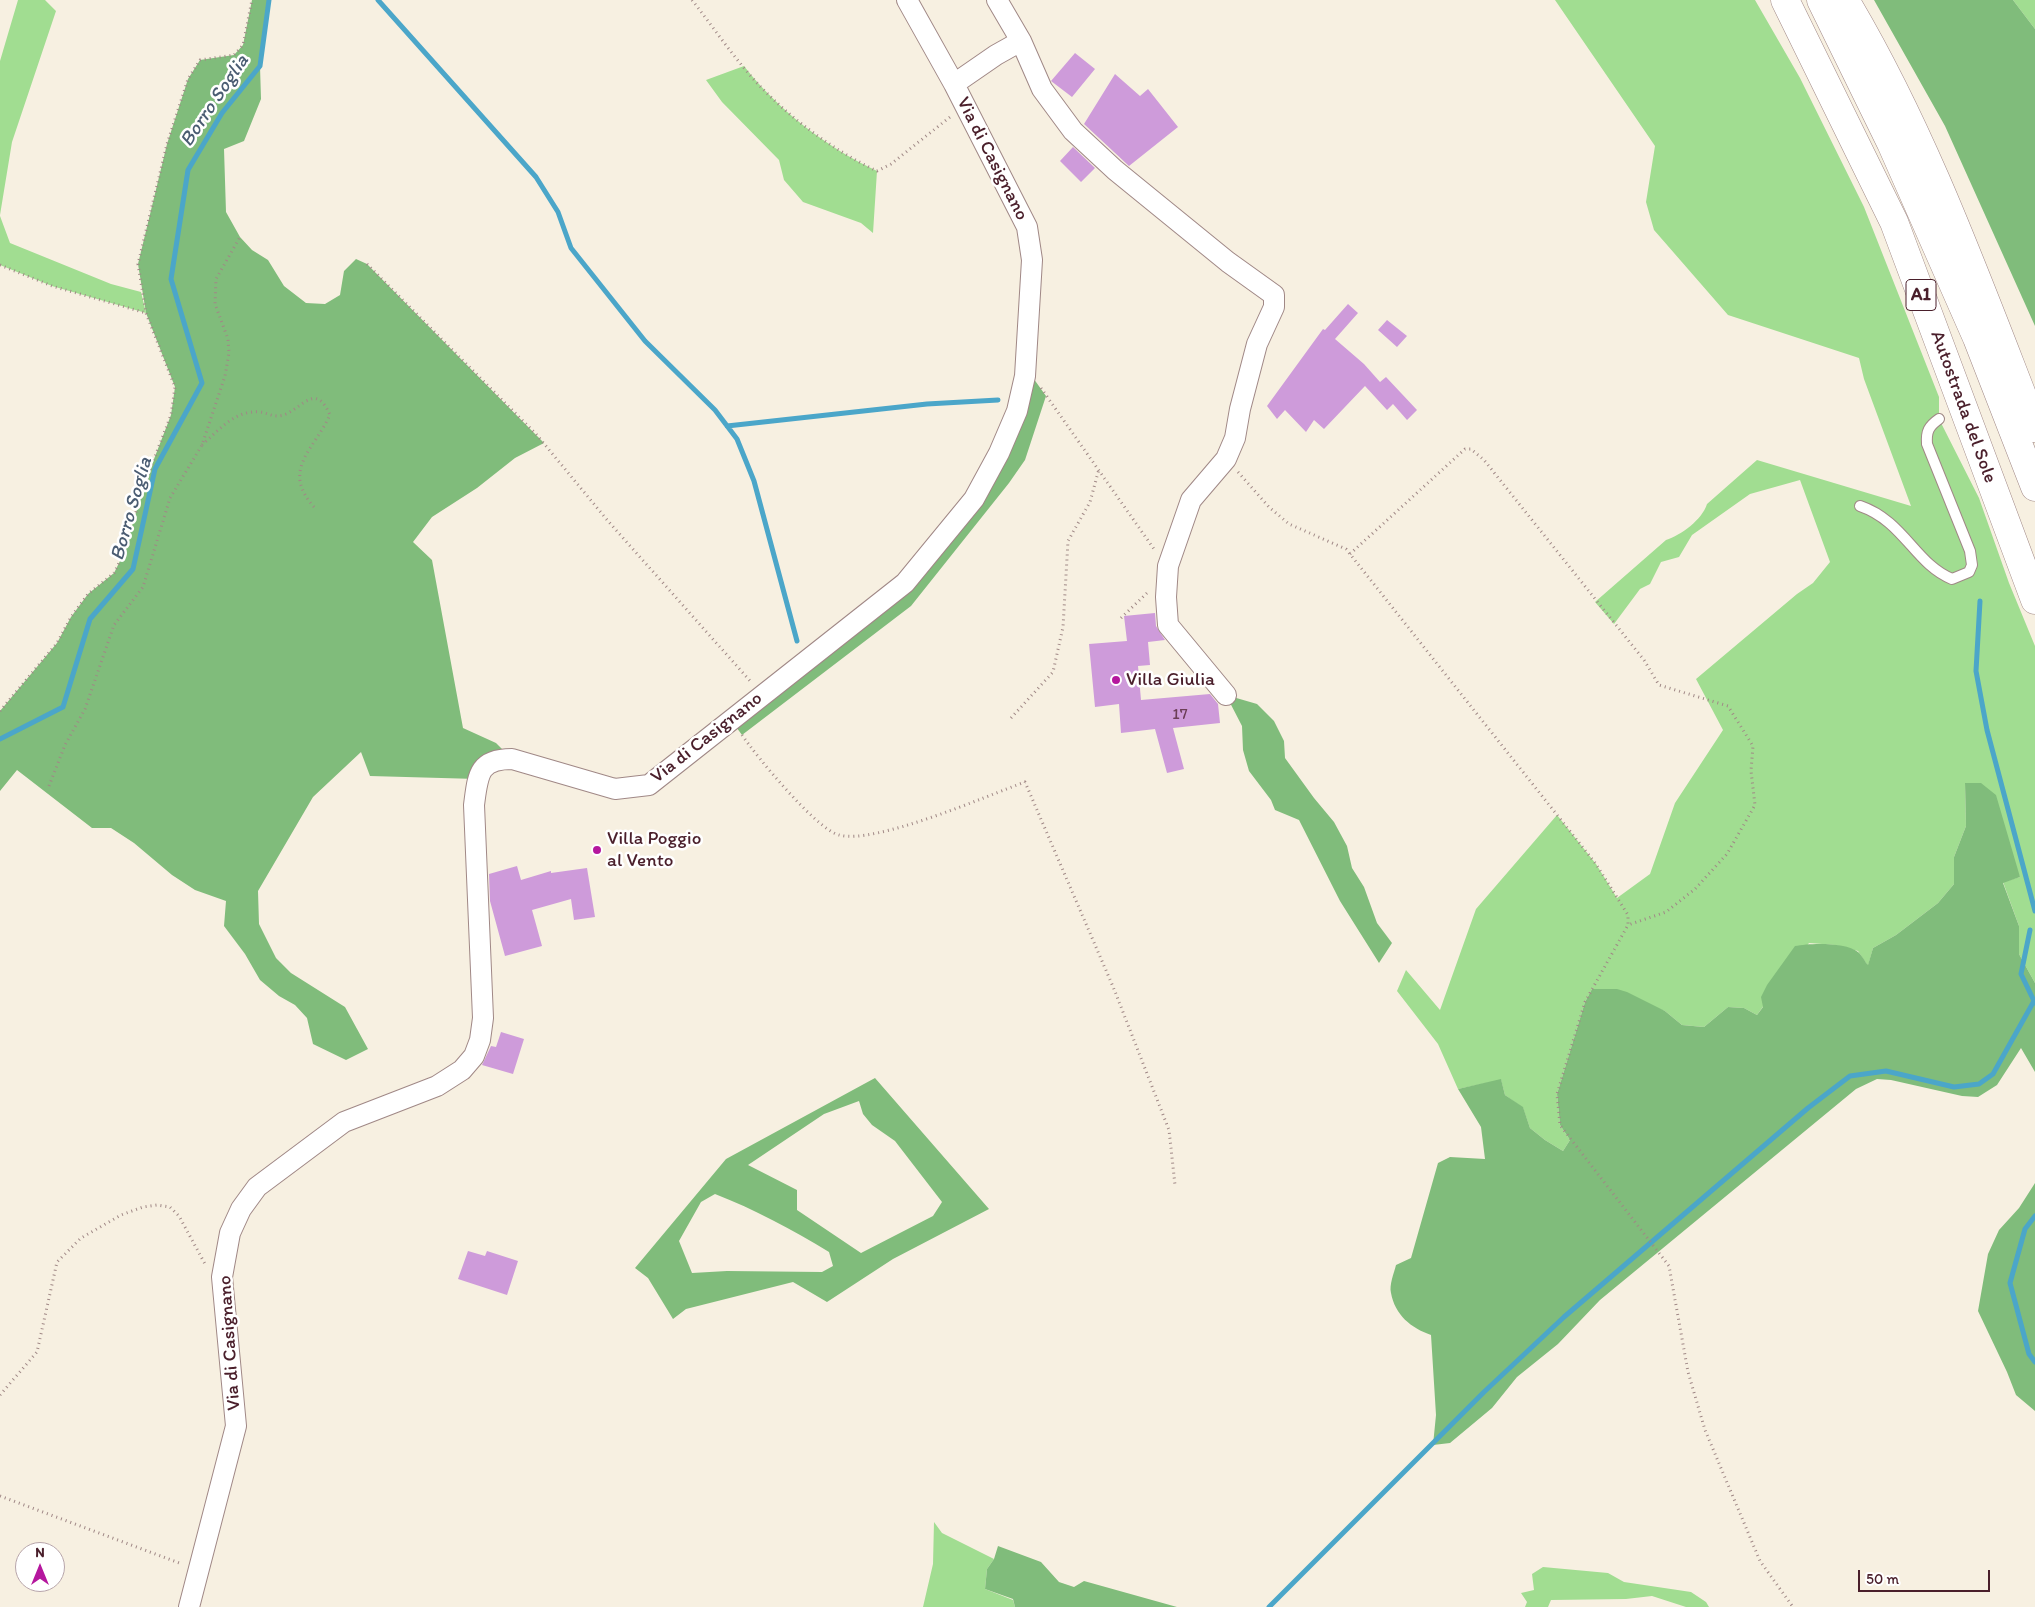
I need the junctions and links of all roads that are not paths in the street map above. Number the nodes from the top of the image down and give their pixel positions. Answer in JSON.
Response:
{"nodes":[{"id":1,"x":907,"y":0,"type":"edge"},
{"id":2,"x":997,"y":0,"type":"edge"},
{"id":3,"x":1785,"y":0,"type":"edge"},
{"id":4,"x":1821,"y":0,"type":"edge"},
{"id":5,"x":1845,"y":0,"type":"edge"},
{"id":6,"x":1021,"y":41,"type":"junction"},
{"id":7,"x":954,"y":84,"type":"junction"},
{"id":8,"x":1939,"y":419,"type":"dead end"},
{"id":9,"x":2035,"y":428,"type":"edge"},
{"id":10,"x":2035,"y":487,"type":"edge"},
{"id":11,"x":1860,"y":506,"type":"dead end"},
{"id":12,"x":2035,"y":600,"type":"edge"},
{"id":13,"x":1226,"y":695,"type":"dead end"},
{"id":14,"x":189,"y":1607,"type":"edge"}],
"edges":[{"from":1,"to":7,"type":"street","name":"Via di Casignano"},
{"from":2,"to":6,"type":"street"},
{"from":3,"to":12,"type":"highway","name":"Autostrada del Sole","number":"A1"},
{"from":4,"to":10,"type":"highway","name":"Autostrada del Sole","number":"A1"},
{"from":5,"to":9,"type":"highway"},
{"from":6,"to":7,"type":"street"},
{"from":6,"to":13,"type":"street"},
{"from":7,"to":14,"type":"street","name":"Via di Casignano"},
{"from":8,"to":11,"type":"lane"}]}
